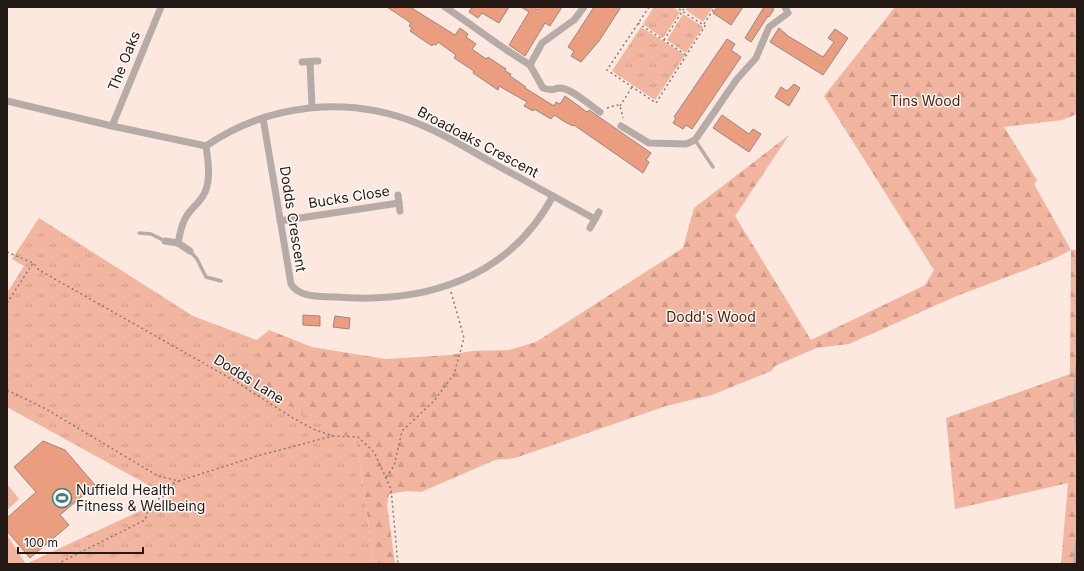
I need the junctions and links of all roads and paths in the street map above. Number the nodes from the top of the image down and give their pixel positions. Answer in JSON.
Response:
{"nodes":[{"id":1,"x":161,"y":7,"type":"edge"},
{"id":2,"x":445,"y":7,"type":"edge"},
{"id":3,"x":584,"y":7,"type":"edge"},
{"id":4,"x":649,"y":7,"type":"edge"},
{"id":5,"x":676,"y":7,"type":"edge"},
{"id":6,"x":685,"y":7,"type":"edge"},
{"id":7,"x":715,"y":7,"type":"edge"},
{"id":8,"x":786,"y":7,"type":"edge"},
{"id":9,"x":682,"y":11,"type":"junction"},
{"id":10,"x":638,"y":23,"type":"junction"},
{"id":11,"x":703,"y":25,"type":"junction"},
{"id":12,"x":664,"y":40,"type":"junction"},
{"id":13,"x":686,"y":55,"type":"junction"},
{"id":14,"x":318,"y":61,"type":"dead end"},
{"id":15,"x":302,"y":62,"type":"dead end"},
{"id":16,"x":310,"y":62,"type":"junction"},
{"id":17,"x":530,"y":65,"type":"junction"},
{"id":18,"x":632,"y":87,"type":"junction"},
{"id":19,"x":7,"y":101,"type":"edge"},
{"id":20,"x":620,"y":106,"type":"junction"},
{"id":21,"x":312,"y":107,"type":"junction"},
{"id":22,"x":598,"y":110,"type":"joint"},
{"id":23,"x":263,"y":118,"type":"junction"},
{"id":24,"x":112,"y":126,"type":"junction"},
{"id":25,"x":621,"y":126,"type":"dead end"},
{"id":26,"x":627,"y":130,"type":"junction"},
{"id":27,"x":695,"y":140,"type":"junction"},
{"id":28,"x":206,"y":146,"type":"junction"},
{"id":29,"x":713,"y":167,"type":"dead end"},
{"id":30,"x":553,"y":196,"type":"junction"},
{"id":31,"x":400,"y":211,"type":"dead end"},
{"id":32,"x":599,"y":212,"type":"dead end"},
{"id":33,"x":594,"y":219,"type":"junction"},
{"id":34,"x":280,"y":221,"type":"junction"},
{"id":35,"x":590,"y":228,"type":"dead end"},
{"id":36,"x":139,"y":233,"type":"dead end"},
{"id":37,"x":165,"y":241,"type":"joint"},
{"id":38,"x":178,"y":243,"type":"junction"},
{"id":39,"x":190,"y":251,"type":"joint"},
{"id":40,"x":7,"y":252,"type":"edge"},
{"id":41,"x":33,"y":263,"type":"junction"},
{"id":42,"x":221,"y":281,"type":"dead end"},
{"id":43,"x":449,"y":286,"type":"junction"},
{"id":44,"x":7,"y":303,"type":"edge"},
{"id":45,"x":1077,"y":367,"type":"edge"},
{"id":46,"x":7,"y":390,"type":"edge"},
{"id":47,"x":333,"y":436,"type":"junction"},
{"id":48,"x":1077,"y":441,"type":"edge"},
{"id":49,"x":386,"y":477,"type":"junction"},
{"id":50,"x":179,"y":481,"type":"junction"},
{"id":51,"x":1077,"y":541,"type":"edge"},
{"id":52,"x":57,"y":564,"type":"edge"},
{"id":53,"x":398,"y":564,"type":"edge"},
{"id":54,"x":1075,"y":564,"type":"edge"}],
"edges":[{"from":1,"to":24,"type":"street","name":"The Oaks"},
{"from":2,"to":17,"type":"street"},
{"from":3,"to":17,"type":"street"},
{"from":4,"to":10,"type":"path"},
{"from":5,"to":9,"type":"path"},
{"from":6,"to":9,"type":"path"},
{"from":7,"to":11,"type":"path"},
{"from":8,"to":27,"type":"street"},
{"from":9,"to":11,"type":"path"},
{"from":9,"to":12,"type":"path"},
{"from":10,"to":12,"type":"path"},
{"from":10,"to":18,"type":"path"},
{"from":11,"to":13,"type":"path"},
{"from":12,"to":13,"type":"path"},
{"from":13,"to":18,"type":"path"},
{"from":14,"to":16,"type":"street"},
{"from":15,"to":16,"type":"street"},
{"from":16,"to":21,"type":"street"},
{"from":17,"to":22,"type":"street"},
{"from":18,"to":20,"type":"path"},
{"from":19,"to":24,"type":"street"},
{"from":20,"to":22,"type":"path"},
{"from":20,"to":26,"type":"path"},
{"from":21,"to":23,"type":"street","name":"Broadoaks Crescent"},
{"from":21,"to":30,"type":"street","name":"Broadoaks Crescent"},
{"from":23,"to":28,"type":"street","name":"Broadoaks Crescent"},
{"from":23,"to":34,"type":"street","name":"Dodds Crescent"},
{"from":24,"to":28,"type":"street"},
{"from":25,"to":26,"type":"street"},
{"from":26,"to":27,"type":"street"},
{"from":27,"to":29,"type":"lane"},
{"from":28,"to":38,"type":"street"},
{"from":30,"to":33,"type":"street","name":"Broadoaks Crescent"},
{"from":30,"to":43,"type":"street","name":"Dodds Crescent"},
{"from":31,"to":34,"type":"street","name":"Bucks Close"},
{"from":32,"to":33,"type":"street"},
{"from":33,"to":35,"type":"street"},
{"from":34,"to":43,"type":"street","name":"Dodds Crescent"},
{"from":36,"to":37,"type":"lane"},
{"from":37,"to":38,"type":"street"},
{"from":38,"to":39,"type":"street"},
{"from":39,"to":42,"type":"lane"},
{"from":40,"to":41,"type":"path","name":"Dodds Lane"},
{"from":41,"to":44,"type":"path"},
{"from":41,"to":47,"type":"path","name":"Dodds Lane"},
{"from":43,"to":49,"type":"path"},
{"from":45,"to":48,"type":"lane"},
{"from":46,"to":50,"type":"path"},
{"from":47,"to":49,"type":"path","name":"Dodds Lane"},
{"from":47,"to":50,"type":"path"},
{"from":49,"to":53,"type":"path","name":"Dodds Lane"},
{"from":50,"to":52,"type":"path"},
{"from":51,"to":54,"type":"lane"}]}
